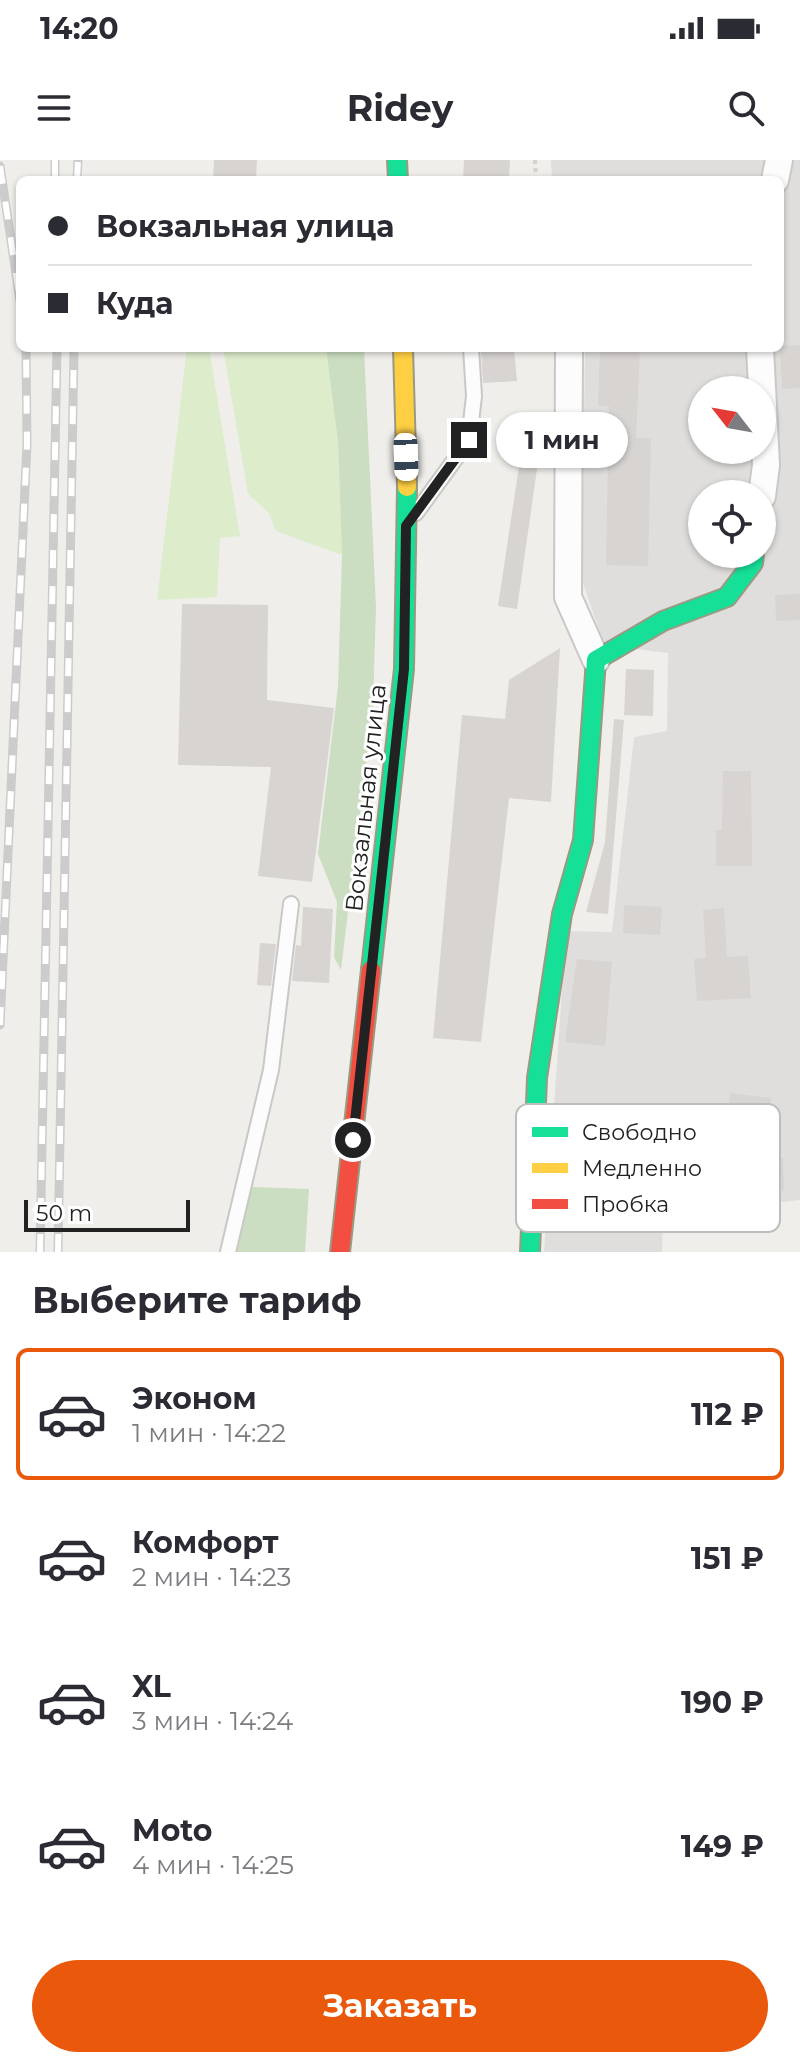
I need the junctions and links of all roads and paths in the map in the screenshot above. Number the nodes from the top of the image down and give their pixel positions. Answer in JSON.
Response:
{"nodes":[{"id":1,"x":403,"y":352,"type":"edge"},
{"id":2,"x":471,"y":352,"type":"edge"},
{"id":3,"x":569,"y":352,"type":"edge"},
{"id":4,"x":760,"y":352,"type":"edge"},
{"id":5,"x":764,"y":480,"type":"edge"},
{"id":6,"x":406,"y":526,"type":"junction"},
{"id":7,"x":749,"y":568,"type":"edge"},
{"id":8,"x":596,"y":660,"type":"junction"},
{"id":9,"x":291,"y":904,"type":"dead end"},
{"id":10,"x":536,"y":1104,"type":"edge"},
{"id":11,"x":531,"y":1232,"type":"edge"},
{"id":12,"x":228,"y":1252,"type":"edge"},
{"id":13,"x":340,"y":1252,"type":"edge"},
{"id":14,"x":530,"y":1252,"type":"edge"}],
"edges":[{"from":1,"to":6,"type":"street","name":"Вокзальная улица"},
{"from":2,"to":6,"type":"lane"},
{"from":3,"to":8,"type":"street"},
{"from":4,"to":5,"type":"street"},
{"from":6,"to":13,"type":"street","name":"Вокзальная улица"},
{"from":7,"to":8,"type":"street"},
{"from":8,"to":10,"type":"street"},
{"from":9,"to":12,"type":"lane"},
{"from":11,"to":14,"type":"street"}]}
